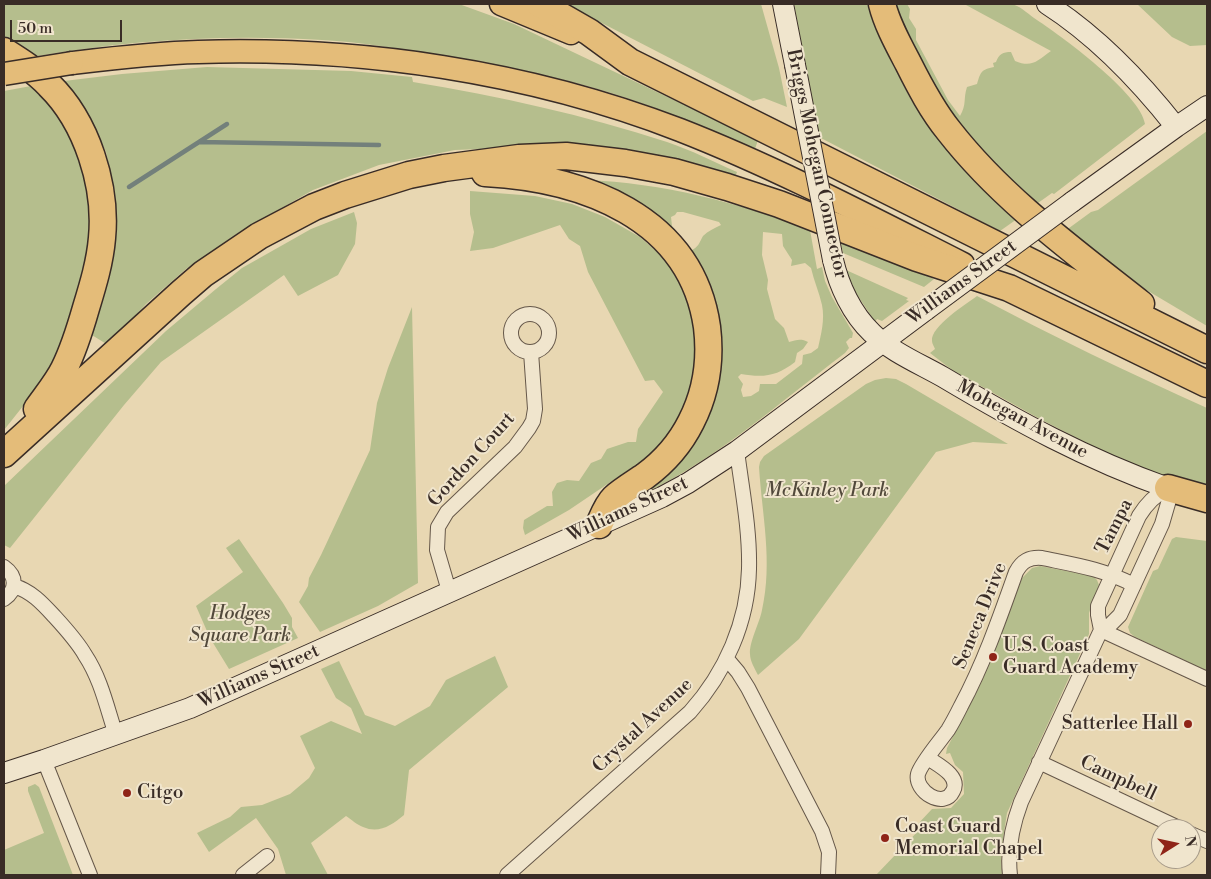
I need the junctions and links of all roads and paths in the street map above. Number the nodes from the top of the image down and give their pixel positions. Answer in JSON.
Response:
{"nodes":[{"id":1,"x":501,"y":4,"type":"edge"},
{"id":2,"x":540,"y":4,"type":"edge"},
{"id":3,"x":783,"y":4,"type":"edge"},
{"id":4,"x":882,"y":4,"type":"edge"},
{"id":5,"x":1047,"y":4,"type":"edge"},
{"id":6,"x":4,"y":51,"type":"edge"},
{"id":7,"x":630,"y":62,"type":"junction"},
{"id":8,"x":4,"y":74,"type":"edge"},
{"id":9,"x":1207,"y":106,"type":"edge"},
{"id":10,"x":1176,"y":127,"type":"junction"},
{"id":11,"x":409,"y":175,"type":"junction"},
{"id":12,"x":1009,"y":288,"type":"junction"},
{"id":13,"x":883,"y":342,"type":"junction"},
{"id":14,"x":1196,"y":344,"type":"edge"},
{"id":15,"x":531,"y":352,"type":"dead end"},
{"id":16,"x":1207,"y":384,"type":"edge"},
{"id":17,"x":8,"y":449,"type":"edge"},
{"id":18,"x":737,"y":451,"type":"junction"},
{"id":19,"x":1168,"y":488,"type":"junction"},
{"id":20,"x":1207,"y":499,"type":"edge"},
{"id":21,"x":599,"y":524,"type":"junction"},
{"id":22,"x":4,"y":567,"type":"edge"},
{"id":23,"x":1113,"y":574,"type":"junction"},
{"id":24,"x":1134,"y":585,"type":"junction"},
{"id":25,"x":14,"y":586,"type":"junction"},
{"id":26,"x":449,"y":591,"type":"junction"},
{"id":27,"x":4,"y":600,"type":"edge"},
{"id":28,"x":1102,"y":630,"type":"junction"},
{"id":29,"x":727,"y":659,"type":"junction"},
{"id":30,"x":1207,"y":679,"type":"edge"},
{"id":31,"x":116,"y":735,"type":"junction"},
{"id":32,"x":928,"y":758,"type":"dead end"},
{"id":33,"x":44,"y":760,"type":"junction"},
{"id":34,"x":1039,"y":762,"type":"junction"},
{"id":35,"x":4,"y":773,"type":"edge"},
{"id":36,"x":1160,"y":819,"type":"edge"},
{"id":37,"x":268,"y":856,"type":"dead end"},
{"id":38,"x":90,"y":875,"type":"edge"},
{"id":39,"x":243,"y":875,"type":"edge"},
{"id":40,"x":507,"y":875,"type":"edge"},
{"id":41,"x":828,"y":875,"type":"edge"},
{"id":42,"x":1010,"y":875,"type":"edge"}],
"edges":[{"from":1,"to":7,"type":"main road"},
{"from":2,"to":7,"type":"highway"},
{"from":3,"to":13,"type":"main road","name":"Briggs Mohegan Connector","bridge":true},
{"from":4,"to":14,"type":"highway"},
{"from":5,"to":10,"type":"main road"},
{"from":6,"to":17,"type":"highway"},
{"from":7,"to":14,"type":"highway"},
{"from":8,"to":12,"type":"main road","bridge":true},
{"from":9,"to":10,"type":"main road","name":"Williams Street"},
{"from":10,"to":13,"type":"main road","name":"Williams Street","bridge":true},
{"from":11,"to":12,"type":"highway"},
{"from":11,"to":17,"type":"highway"},
{"from":11,"to":21,"type":"highway"},
{"from":12,"to":16,"type":"highway"},
{"from":13,"to":18,"type":"main road","name":"Williams Street"},
{"from":13,"to":19,"type":"main road","name":"Mohegan Avenue"},
{"from":15,"to":26,"type":"street","name":"Gordon Court"},
{"from":18,"to":21,"type":"main road","name":"Williams Street"},
{"from":18,"to":29,"type":"street","name":"Crystal Avenue"},
{"from":19,"to":20,"type":"highway"},
{"from":19,"to":23,"type":"street","name":"Tampa"},
{"from":19,"to":24,"type":"street","name":"Tampa"},
{"from":21,"to":26,"type":"main road","name":"Williams Street"},
{"from":22,"to":25,"type":"street"},
{"from":23,"to":24,"type":"street","name":"Seneca Drive"},
{"from":23,"to":28,"type":"street","name":"Tampa"},
{"from":23,"to":32,"type":"street","name":"Seneca Drive"},
{"from":24,"to":28,"type":"street","name":"Tampa"},
{"from":25,"to":27,"type":"street"},
{"from":25,"to":31,"type":"street"},
{"from":26,"to":31,"type":"main road","name":"Williams Street"},
{"from":28,"to":30,"type":"street"},
{"from":28,"to":34,"type":"street","name":"Tampa"},
{"from":29,"to":40,"type":"street","name":"Crystal Avenue"},
{"from":29,"to":41,"type":"street"},
{"from":31,"to":33,"type":"main road","name":"Williams Street"},
{"from":33,"to":35,"type":"main road","name":"Williams Street"},
{"from":33,"to":38,"type":"street"},
{"from":34,"to":36,"type":"street","name":"Campbell"},
{"from":34,"to":42,"type":"street","name":"Tampa"},
{"from":37,"to":39,"type":"street"}]}
